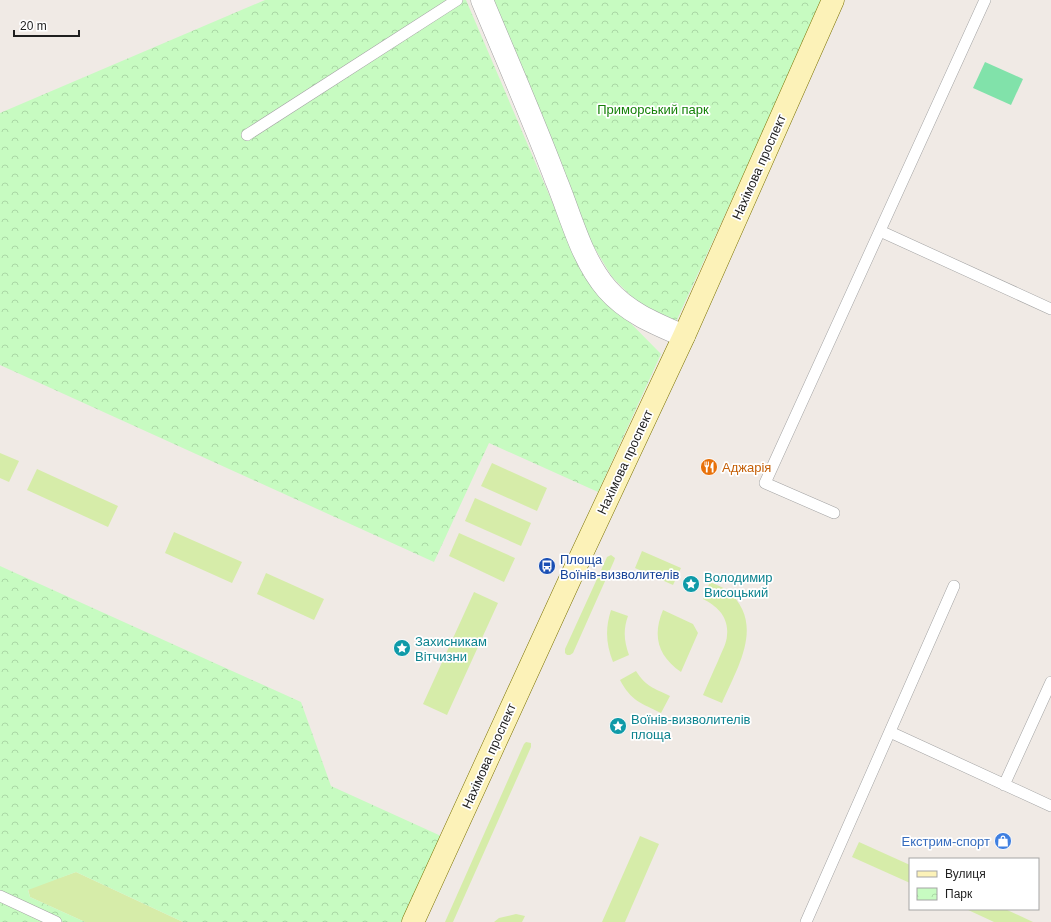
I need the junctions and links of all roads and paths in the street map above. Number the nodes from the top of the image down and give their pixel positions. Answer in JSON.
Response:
{"nodes":[{"id":1,"x":457,"y":0,"type":"edge"},
{"id":2,"x":482,"y":0,"type":"edge"},
{"id":3,"x":833,"y":0,"type":"edge"},
{"id":4,"x":986,"y":0,"type":"edge"},
{"id":5,"x":247,"y":135,"type":"dead end"},
{"id":6,"x":880,"y":231,"type":"junction"},
{"id":7,"x":1051,"y":309,"type":"edge"},
{"id":8,"x":684,"y":336,"type":"junction"},
{"id":9,"x":834,"y":513,"type":"dead end"},
{"id":10,"x":954,"y":586,"type":"dead end"},
{"id":11,"x":1051,"y":682,"type":"edge"},
{"id":12,"x":890,"y":732,"type":"junction"},
{"id":13,"x":1004,"y":784,"type":"junction"},
{"id":14,"x":1051,"y":806,"type":"edge"},
{"id":15,"x":0,"y":896,"type":"edge"},
{"id":16,"x":56,"y":922,"type":"edge"},
{"id":17,"x":413,"y":922,"type":"edge"},
{"id":18,"x":806,"y":922,"type":"edge"}],
"edges":[{"from":1,"to":5,"type":"lane"},
{"from":2,"to":8,"type":"street"},
{"from":3,"to":8,"type":"main road","name":"Нахімова проспект"},
{"from":4,"to":6,"type":"lane"},
{"from":6,"to":7,"type":"lane"},
{"from":6,"to":9,"type":"lane"},
{"from":8,"to":17,"type":"main road","name":"Нахімова проспект"},
{"from":10,"to":12,"type":"lane"},
{"from":11,"to":13,"type":"lane"},
{"from":12,"to":13,"type":"lane"},
{"from":12,"to":18,"type":"lane"},
{"from":13,"to":14,"type":"lane"},
{"from":15,"to":16,"type":"lane"}]}
